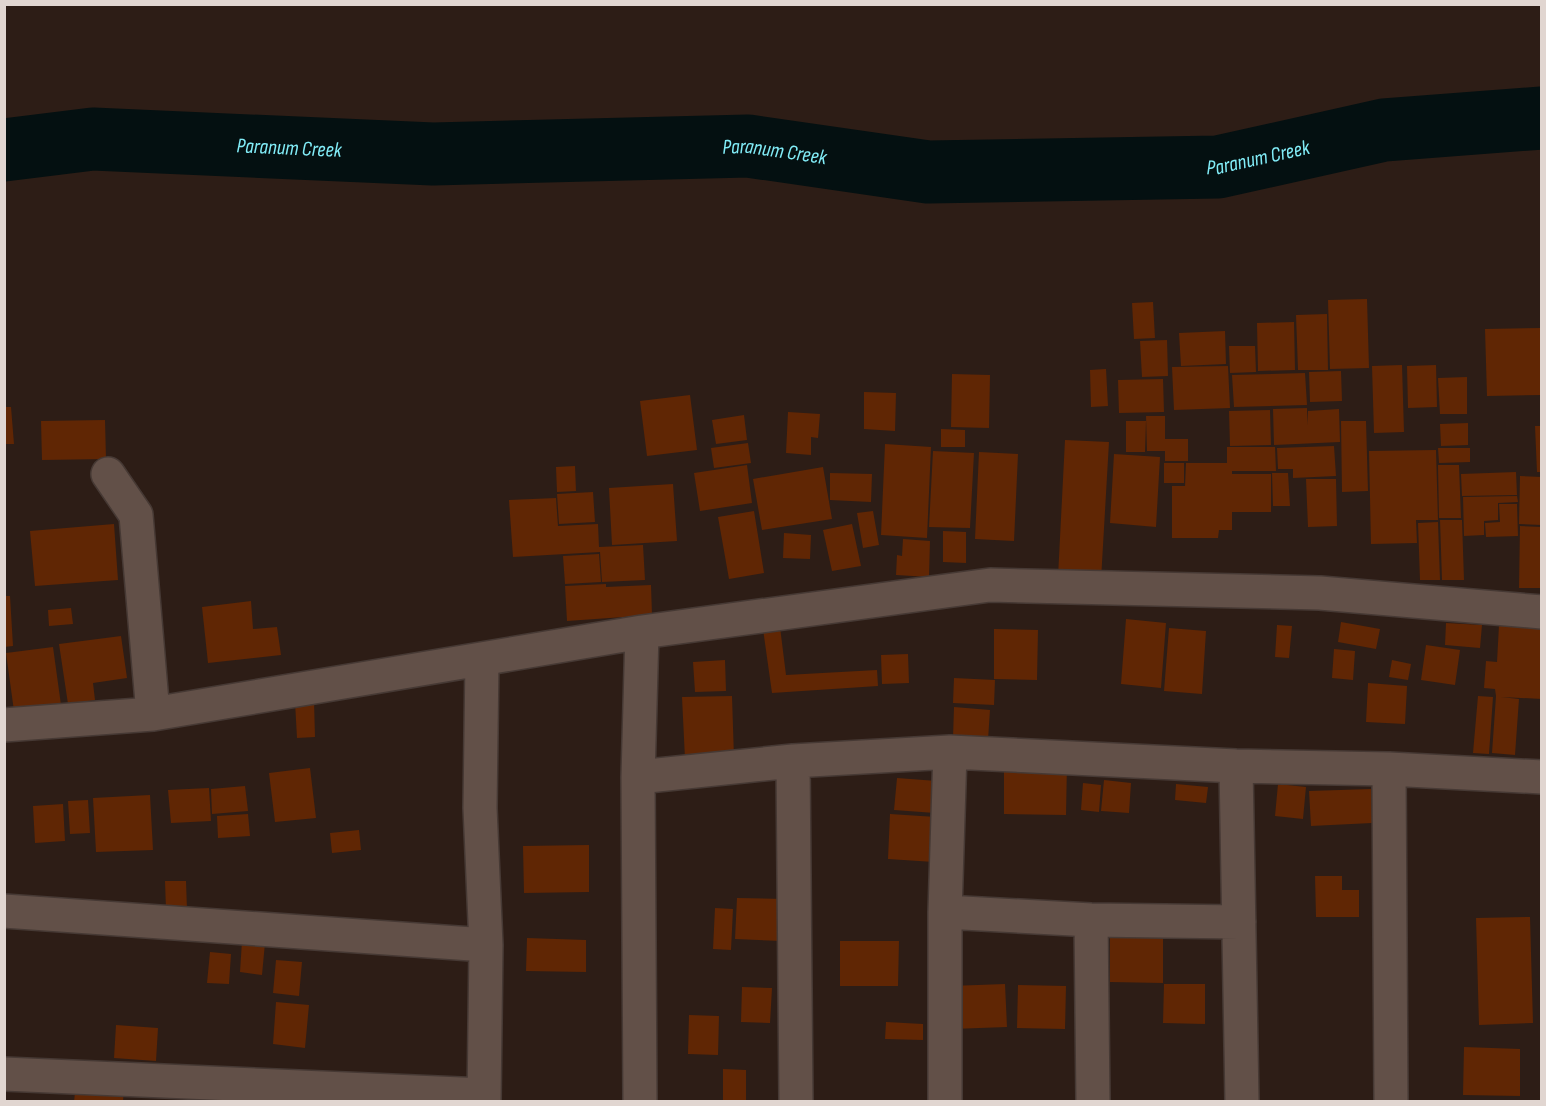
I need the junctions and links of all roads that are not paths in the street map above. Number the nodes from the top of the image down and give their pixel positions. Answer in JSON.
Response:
{"nodes":[{"id":1,"x":108,"y":474,"type":"dead end"},
{"id":2,"x":1542,"y":612,"type":"edge"},
{"id":3,"x":642,"y":632,"type":"junction"},
{"id":4,"x":482,"y":659,"type":"junction"},
{"id":5,"x":153,"y":714,"type":"junction"},
{"id":6,"x":4,"y":724,"type":"edge"},
{"id":7,"x":950,"y":752,"type":"junction"},
{"id":8,"x":793,"y":761,"type":"junction"},
{"id":9,"x":1236,"y":766,"type":"junction"},
{"id":10,"x":1389,"y":769,"type":"junction"},
{"id":11,"x":638,"y":777,"type":"junction"},
{"id":12,"x":1542,"y":777,"type":"edge"},
{"id":13,"x":4,"y":911,"type":"edge"},
{"id":14,"x":945,"y":912,"type":"junction"},
{"id":15,"x":1091,"y":920,"type":"junction"},
{"id":16,"x":1239,"y":922,"type":"junction"},
{"id":17,"x":486,"y":945,"type":"junction"},
{"id":18,"x":4,"y":1074,"type":"edge"},
{"id":19,"x":484,"y":1098,"type":"edge"},
{"id":20,"x":640,"y":1101,"type":"edge"},
{"id":21,"x":796,"y":1101,"type":"edge"},
{"id":22,"x":945,"y":1101,"type":"edge"},
{"id":23,"x":1093,"y":1101,"type":"edge"},
{"id":24,"x":1242,"y":1101,"type":"edge"},
{"id":25,"x":1391,"y":1101,"type":"edge"}],
"edges":[{"from":1,"to":5,"type":"street"},
{"from":2,"to":3,"type":"street"},
{"from":3,"to":4,"type":"street"},
{"from":3,"to":11,"type":"street"},
{"from":4,"to":5,"type":"street"},
{"from":4,"to":17,"type":"street"},
{"from":5,"to":6,"type":"street"},
{"from":7,"to":8,"type":"street"},
{"from":7,"to":9,"type":"street"},
{"from":7,"to":14,"type":"street"},
{"from":8,"to":11,"type":"street"},
{"from":8,"to":21,"type":"street"},
{"from":9,"to":10,"type":"street"},
{"from":9,"to":16,"type":"street"},
{"from":10,"to":12,"type":"street"},
{"from":10,"to":25,"type":"street"},
{"from":11,"to":20,"type":"street"},
{"from":13,"to":17,"type":"street"},
{"from":14,"to":15,"type":"street"},
{"from":14,"to":22,"type":"street"},
{"from":15,"to":16,"type":"street"},
{"from":15,"to":23,"type":"street"},
{"from":16,"to":24,"type":"street"},
{"from":17,"to":19,"type":"street"},
{"from":18,"to":19,"type":"street"}]}
